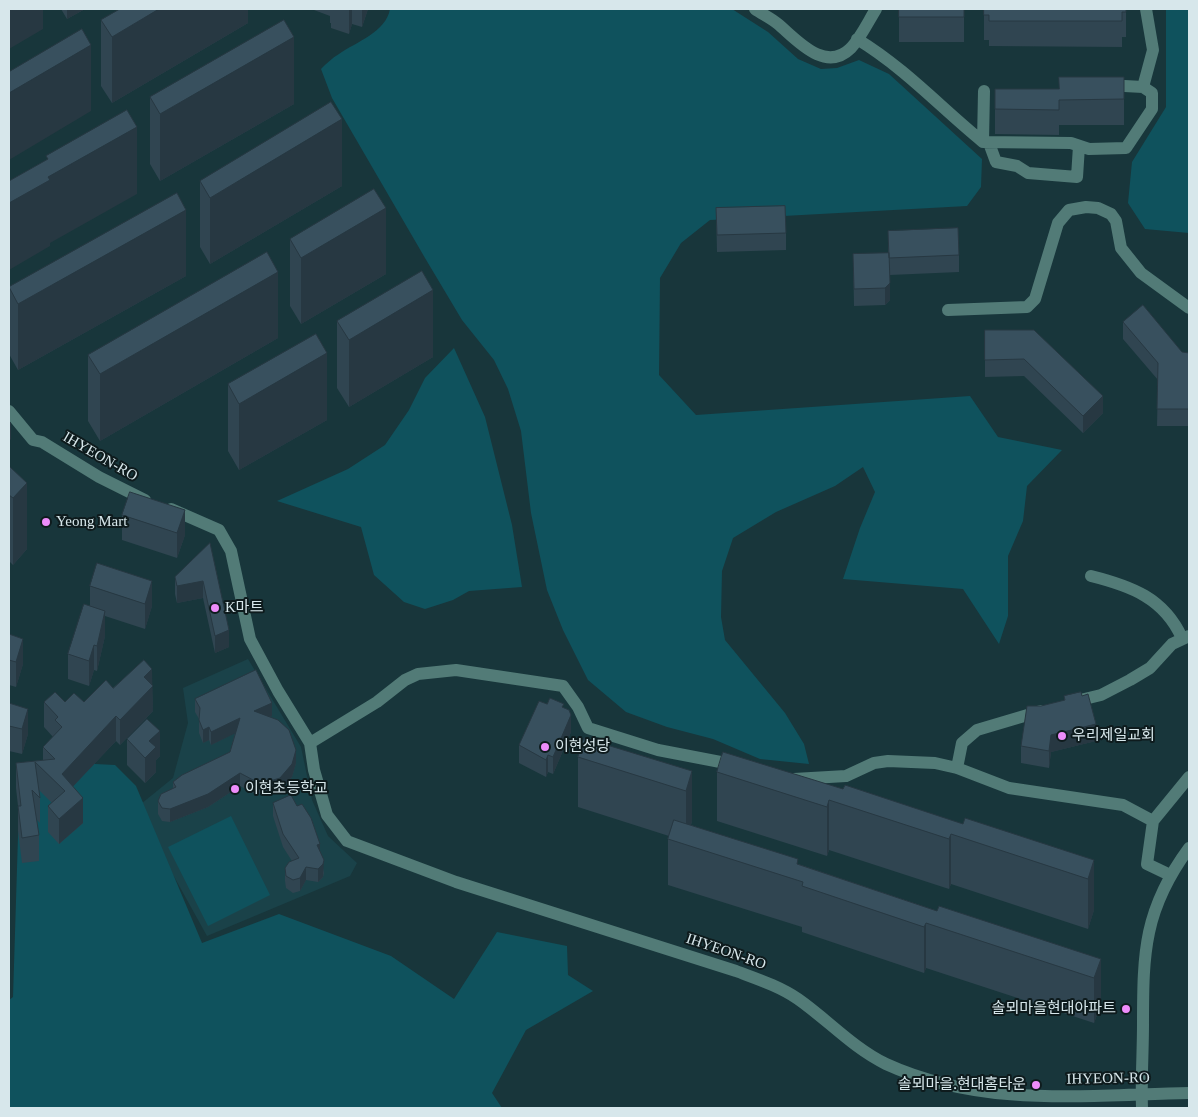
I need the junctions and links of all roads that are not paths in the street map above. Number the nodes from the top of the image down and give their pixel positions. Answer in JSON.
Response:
{"nodes":[{"id":1,"x":755,"y":9,"type":"edge"},
{"id":2,"x":876,"y":9,"type":"edge"},
{"id":3,"x":1146,"y":9,"type":"edge"},
{"id":4,"x":859,"y":36,"type":"junction"},
{"id":5,"x":1090,"y":84,"type":"edge"},
{"id":6,"x":1143,"y":88,"type":"junction"},
{"id":7,"x":984,"y":91,"type":"dead end"},
{"id":8,"x":986,"y":142,"type":"junction"},
{"id":9,"x":1079,"y":146,"type":"junction"},
{"id":10,"x":1189,"y":308,"type":"edge"},
{"id":11,"x":948,"y":310,"type":"dead end"},
{"id":12,"x":9,"y":410,"type":"edge"},
{"id":13,"x":1091,"y":576,"type":"dead end"},
{"id":14,"x":1186,"y":637,"type":"edge"},
{"id":15,"x":310,"y":743,"type":"junction"},
{"id":16,"x":957,"y":768,"type":"junction"},
{"id":17,"x":748,"y":771,"type":"edge"},
{"id":18,"x":1189,"y":777,"type":"edge"},
{"id":19,"x":782,"y":779,"type":"edge"},
{"id":20,"x":1154,"y":820,"type":"junction"},
{"id":21,"x":1189,"y":848,"type":"edge"},
{"id":22,"x":1170,"y":874,"type":"junction"},
{"id":23,"x":1189,"y":1093,"type":"edge"},
{"id":24,"x":1141,"y":1094,"type":"junction"},
{"id":25,"x":1142,"y":1108,"type":"edge"}],
"edges":[{"from":1,"to":4,"type":"street"},
{"from":2,"to":4,"type":"street"},
{"from":3,"to":6,"type":"street"},
{"from":4,"to":8,"type":"street"},
{"from":5,"to":6,"type":"street"},
{"from":6,"to":9,"type":"street"},
{"from":7,"to":8,"type":"street"},
{"from":8,"to":9,"type":"street"},
{"from":8,"to":9,"type":"street"},
{"from":10,"to":11,"type":"street"},
{"from":12,"to":15,"type":"street","name":"IHYEON-RO"},
{"from":13,"to":14,"type":"street"},
{"from":14,"to":16,"type":"street"},
{"from":15,"to":17,"type":"street"},
{"from":15,"to":24,"type":"street","name":"IHYEON-RO"},
{"from":16,"to":19,"type":"street"},
{"from":16,"to":20,"type":"street"},
{"from":18,"to":20,"type":"street"},
{"from":20,"to":22,"type":"street"},
{"from":21,"to":22,"type":"street"},
{"from":22,"to":24,"type":"street"},
{"from":23,"to":24,"type":"street","name":"IHYEON-RO"},
{"from":24,"to":25,"type":"street"}]}
